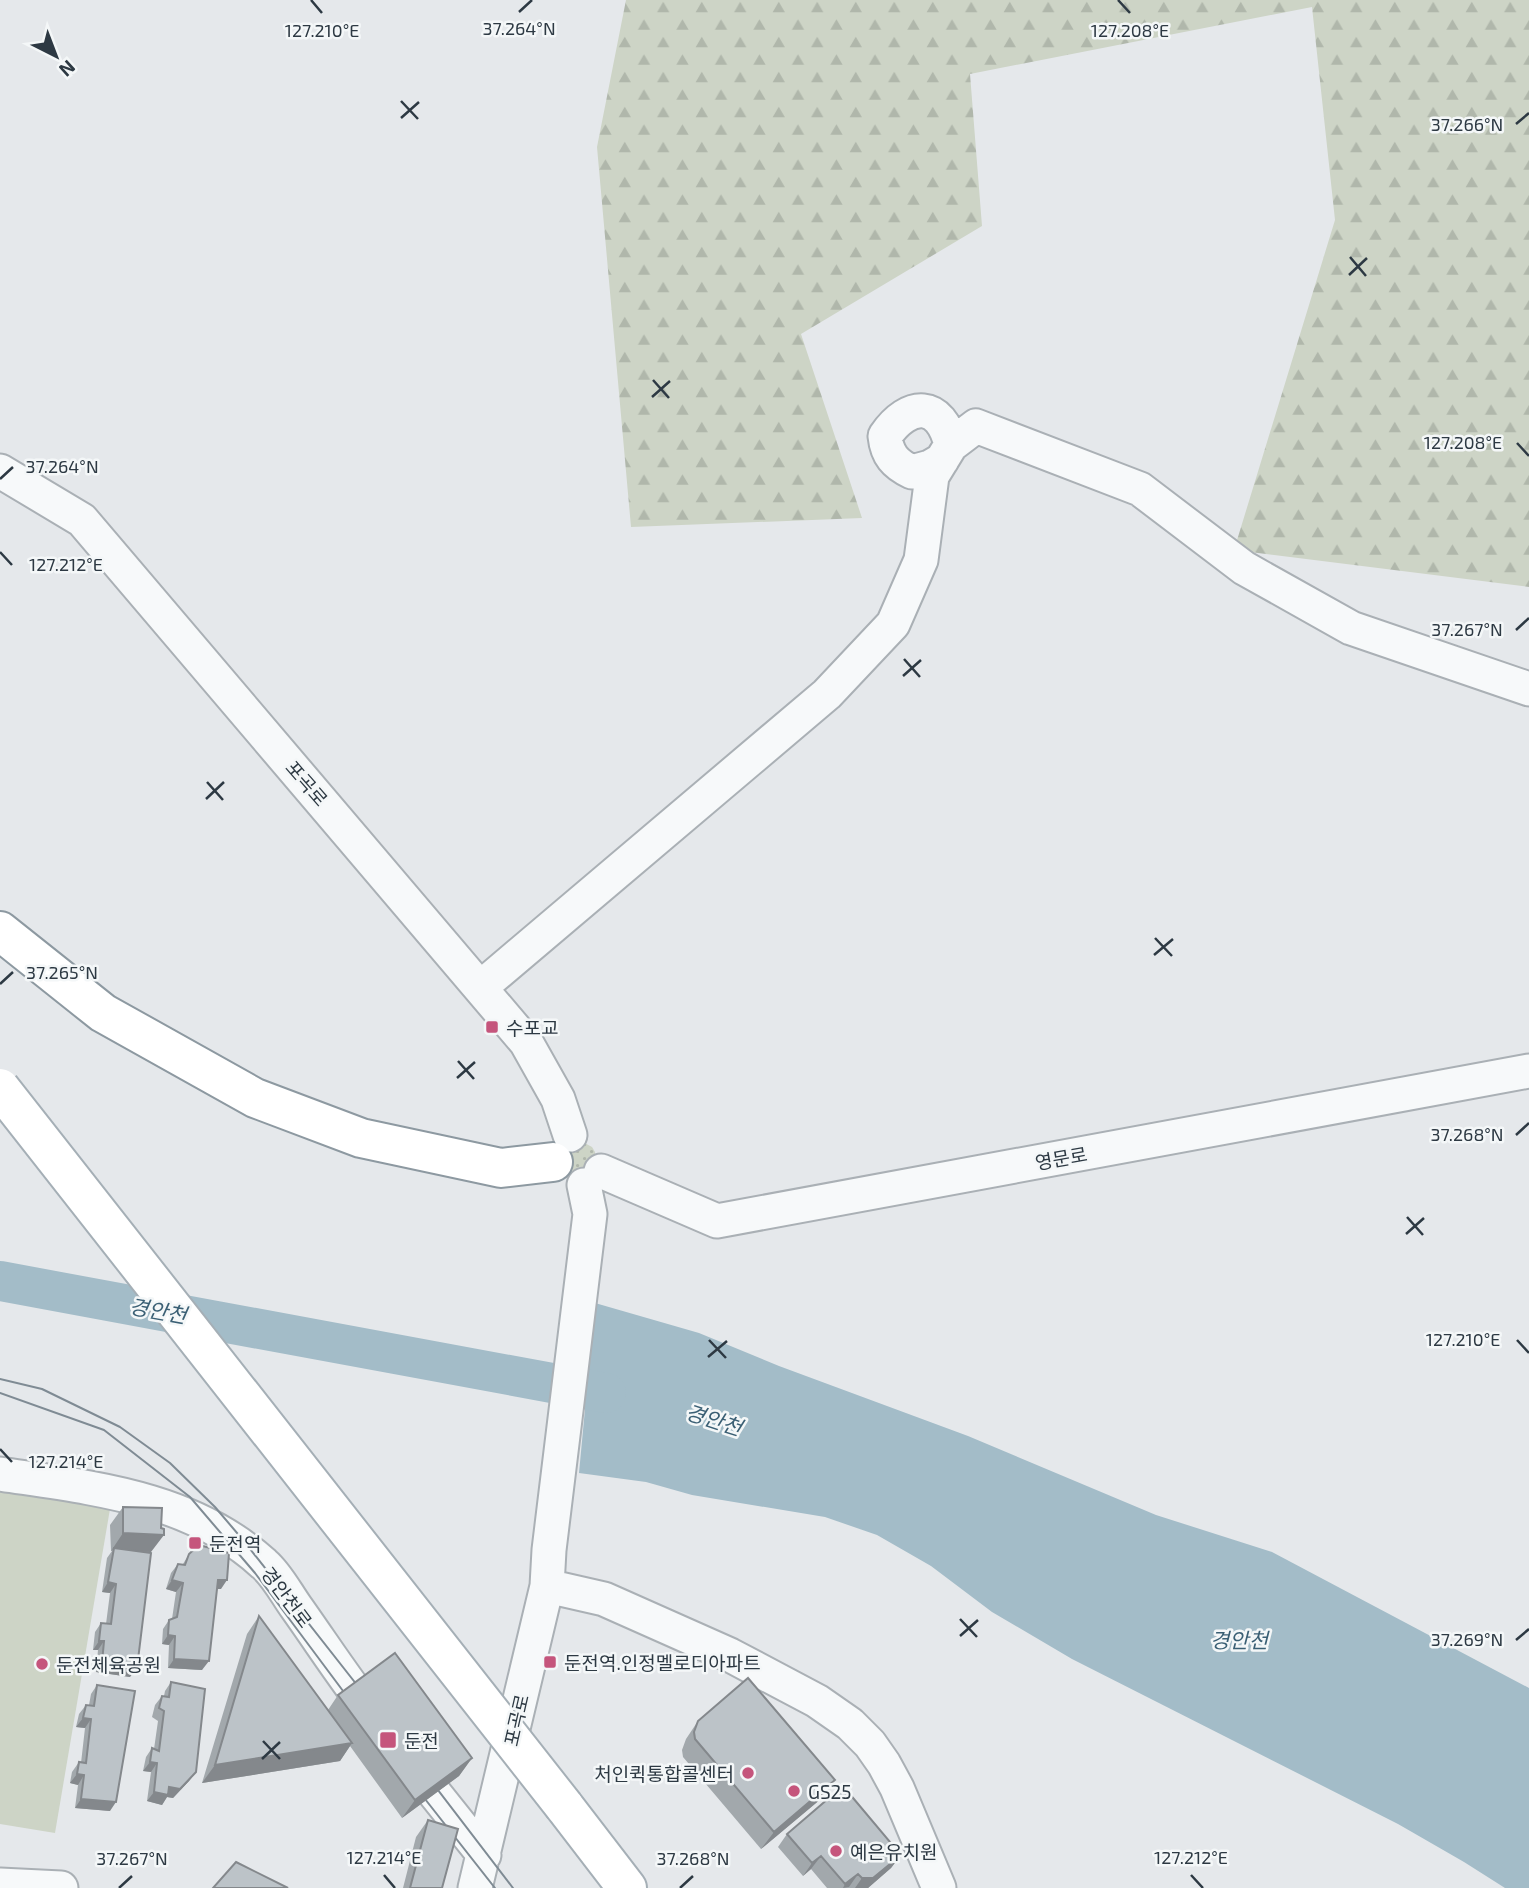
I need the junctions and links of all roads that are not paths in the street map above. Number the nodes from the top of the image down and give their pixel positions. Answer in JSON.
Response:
{"nodes":[{"id":1,"x":0,"y":471,"type":"edge"},
{"id":2,"x":1529,"y":689,"type":"edge"},
{"id":3,"x":0,"y":931,"type":"edge"},
{"id":4,"x":481,"y":987,"type":"junction"},
{"id":5,"x":1529,"y":1071,"type":"edge"},
{"id":6,"x":0,"y":1088,"type":"edge"},
{"id":7,"x":561,"y":1148,"type":"junction"},
{"id":8,"x":593,"y":1178,"type":"junction"},
{"id":9,"x":0,"y":1474,"type":"edge"},
{"id":10,"x":547,"y":1587,"type":"junction"},
{"id":11,"x":484,"y":1855,"type":"junction"},
{"id":12,"x":0,"y":1885,"type":"edge"},
{"id":13,"x":61,"y":1888,"type":"edge"},
{"id":14,"x":475,"y":1888,"type":"edge"},
{"id":15,"x":627,"y":1888,"type":"edge"},
{"id":16,"x":939,"y":1888,"type":"edge"}],
"edges":[{"from":1,"to":4,"type":"street","name":"포곡로"},
{"from":2,"to":4,"type":"street"},
{"from":3,"to":7,"type":"main road"},
{"from":4,"to":7,"type":"street","name":"포곡로"},
{"from":5,"to":8,"type":"street","name":"영문로"},
{"from":6,"to":15,"type":"main road","bridge":true},
{"from":7,"to":8,"type":"street"},
{"from":7,"to":8,"type":"street"},
{"from":8,"to":10,"type":"street","name":"포곡로"},
{"from":9,"to":11,"type":"street","name":"경안천로"},
{"from":10,"to":11,"type":"street","name":"포곡로"},
{"from":10,"to":16,"type":"street"},
{"from":11,"to":14,"type":"street","name":"포곡로"},
{"from":12,"to":13,"type":"street"}]}
